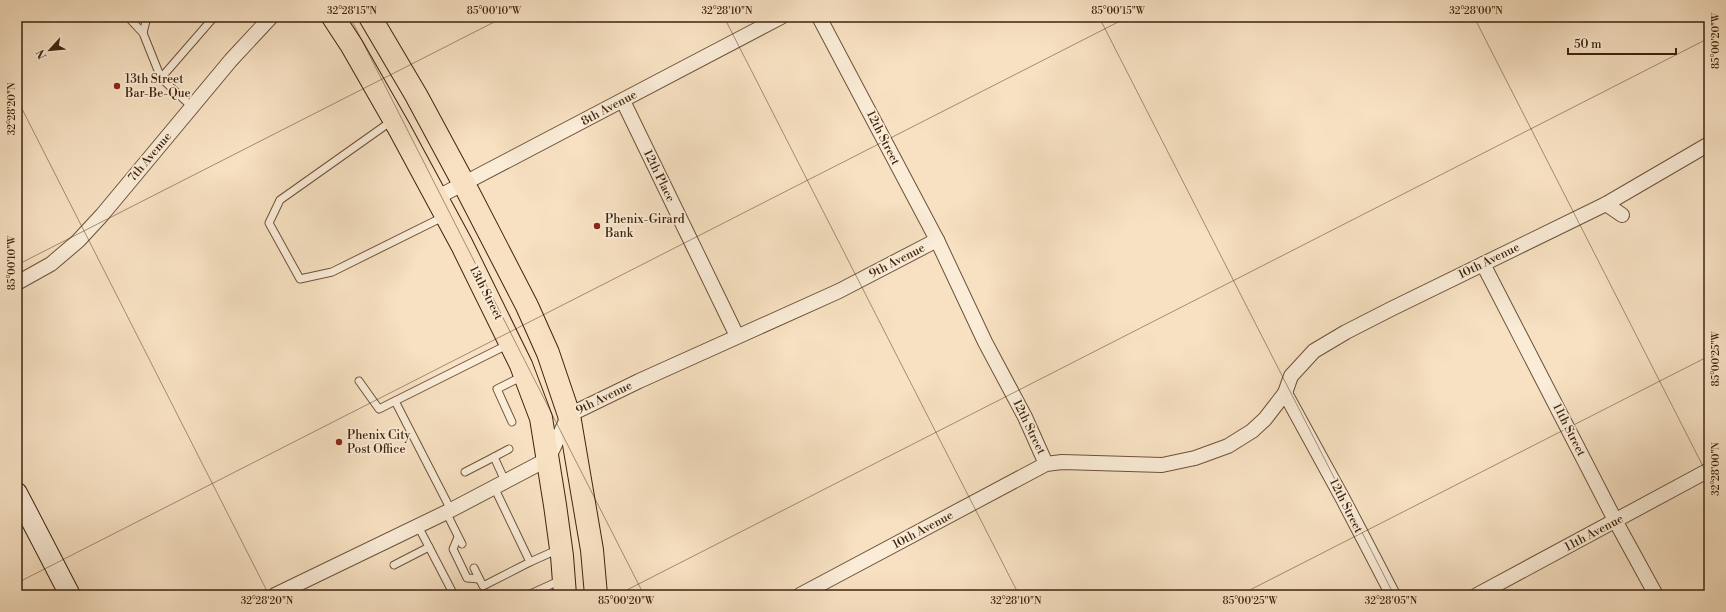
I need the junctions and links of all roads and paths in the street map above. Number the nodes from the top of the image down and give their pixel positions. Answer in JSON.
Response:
{"nodes":[{"id":1,"x":128,"y":17,"type":"edge"},
{"id":2,"x":147,"y":17,"type":"edge"},
{"id":3,"x":214,"y":17,"type":"edge"},
{"id":4,"x":272,"y":17,"type":"edge"},
{"id":5,"x":333,"y":17,"type":"edge"},
{"id":6,"x":370,"y":17,"type":"edge"},
{"id":7,"x":782,"y":17,"type":"edge"},
{"id":8,"x":819,"y":17,"type":"edge"},
{"id":9,"x":143,"y":33,"type":"junction"},
{"id":10,"x":161,"y":78,"type":"junction"},
{"id":11,"x":623,"y":101,"type":"junction"},
{"id":12,"x":192,"y":107,"type":"junction"},
{"id":13,"x":394,"y":119,"type":"junction"},
{"id":14,"x":1709,"y":144,"type":"edge"},
{"id":15,"x":464,"y":184,"type":"junction"},
{"id":16,"x":1606,"y":204,"type":"junction"},
{"id":17,"x":441,"y":207,"type":"junction"},
{"id":18,"x":1622,"y":215,"type":"dead end"},
{"id":19,"x":937,"y":240,"type":"junction"},
{"id":20,"x":1483,"y":264,"type":"junction"},
{"id":21,"x":17,"y":283,"type":"edge"},
{"id":22,"x":737,"y":336,"type":"junction"},
{"id":23,"x":510,"y":343,"type":"junction"},
{"id":24,"x":525,"y":376,"type":"junction"},
{"id":25,"x":359,"y":381,"type":"dead end"},
{"id":26,"x":1285,"y":394,"type":"junction"},
{"id":27,"x":395,"y":401,"type":"junction"},
{"id":28,"x":568,"y":415,"type":"junction"},
{"id":29,"x":512,"y":422,"type":"dead end"},
{"id":30,"x":509,"y":449,"type":"dead end"},
{"id":31,"x":494,"y":457,"type":"junction"},
{"id":32,"x":548,"y":459,"type":"junction"},
{"id":33,"x":1046,"y":464,"type":"junction"},
{"id":34,"x":1709,"y":470,"type":"edge"},
{"id":35,"x":465,"y":472,"type":"dead end"},
{"id":36,"x":500,"y":484,"type":"junction"},
{"id":37,"x":17,"y":493,"type":"edge"},
{"id":38,"x":448,"y":511,"type":"junction"},
{"id":39,"x":1616,"y":522,"type":"junction"},
{"id":40,"x":418,"y":526,"type":"junction"},
{"id":41,"x":458,"y":536,"type":"junction"},
{"id":42,"x":462,"y":544,"type":"dead end"},
{"id":43,"x":429,"y":547,"type":"junction"},
{"id":44,"x":561,"y":548,"type":"junction"},
{"id":45,"x":530,"y":562,"type":"junction"},
{"id":46,"x":394,"y":565,"type":"dead end"},
{"id":47,"x":474,"y":568,"type":"dead end"},
{"id":48,"x":480,"y":579,"type":"junction"},
{"id":49,"x":564,"y":587,"type":"edge"},
{"id":50,"x":825,"y":589,"type":"edge"},
{"id":51,"x":70,"y":595,"type":"edge"},
{"id":52,"x":274,"y":595,"type":"edge"},
{"id":53,"x":454,"y":595,"type":"edge"},
{"id":54,"x":528,"y":595,"type":"edge"},
{"id":55,"x":596,"y":595,"type":"edge"},
{"id":56,"x":800,"y":595,"type":"edge"},
{"id":57,"x":1393,"y":595,"type":"edge"},
{"id":58,"x":1477,"y":595,"type":"edge"},
{"id":59,"x":1656,"y":595,"type":"edge"}],
"edges":[{"from":1,"to":9,"type":"lane"},
{"from":2,"to":9,"type":"lane"},
{"from":3,"to":10,"type":"lane"},
{"from":4,"to":12,"type":"street","name":"7th Avenue"},
{"from":5,"to":13,"type":"main road","name":"13th Street"},
{"from":6,"to":15,"type":"main road"},
{"from":7,"to":11,"type":"street","name":"8th Avenue"},
{"from":8,"to":19,"type":"street","name":"12th Street"},
{"from":9,"to":10,"type":"lane"},
{"from":10,"to":12,"type":"lane"},
{"from":11,"to":15,"type":"street","name":"8th Avenue"},
{"from":11,"to":22,"type":"street","name":"12th Place"},
{"from":12,"to":21,"type":"street","name":"7th Avenue"},
{"from":13,"to":17,"type":"main road","name":"13th Street"},
{"from":13,"to":17,"type":"lane"},
{"from":14,"to":16,"type":"street","name":"10th Avenue"},
{"from":15,"to":17,"type":"street","name":"8th Avenue"},
{"from":15,"to":28,"type":"main road"},
{"from":16,"to":18,"type":"street"},
{"from":16,"to":20,"type":"street","name":"10th Avenue"},
{"from":17,"to":23,"type":"main road","name":"13th Street"},
{"from":19,"to":22,"type":"street","name":"9th Avenue"},
{"from":19,"to":33,"type":"street","name":"12th Street"},
{"from":20,"to":26,"type":"street","name":"10th Avenue"},
{"from":20,"to":39,"type":"street","name":"11th Street"},
{"from":22,"to":28,"type":"street","name":"9th Avenue"},
{"from":23,"to":24,"type":"main road","name":"13th Street"},
{"from":23,"to":27,"type":"lane"},
{"from":24,"to":29,"type":"lane"},
{"from":24,"to":32,"type":"main road","name":"13th Street"},
{"from":25,"to":27,"type":"lane"},
{"from":26,"to":33,"type":"street","name":"12th Street"},
{"from":26,"to":57,"type":"street","name":"12th Street"},
{"from":27,"to":38,"type":"lane"},
{"from":28,"to":32,"type":"street","name":"9th Avenue"},
{"from":28,"to":55,"type":"main road"},
{"from":30,"to":31,"type":"lane"},
{"from":31,"to":35,"type":"lane"},
{"from":31,"to":36,"type":"lane"},
{"from":32,"to":36,"type":"street"},
{"from":32,"to":44,"type":"main road","name":"13th Street"},
{"from":33,"to":50,"type":"street","name":"10th Avenue"},
{"from":34,"to":39,"type":"street","name":"11th Avenue"},
{"from":36,"to":38,"type":"street"},
{"from":36,"to":45,"type":"lane"},
{"from":37,"to":51,"type":"street"},
{"from":38,"to":40,"type":"street"},
{"from":38,"to":41,"type":"lane"},
{"from":39,"to":58,"type":"street","name":"11th Avenue"},
{"from":39,"to":59,"type":"street","name":"11th Street"},
{"from":40,"to":43,"type":"lane"},
{"from":40,"to":52,"type":"street"},
{"from":41,"to":42,"type":"lane"},
{"from":41,"to":48,"type":"lane"},
{"from":43,"to":46,"type":"lane"},
{"from":43,"to":53,"type":"lane"},
{"from":44,"to":45,"type":"lane"},
{"from":44,"to":49,"type":"main road","name":"13th Street"},
{"from":45,"to":48,"type":"lane"},
{"from":47,"to":48,"type":"lane"},
{"from":49,"to":54,"type":"lane"},
{"from":50,"to":56,"type":"street","name":"10th Avenue"}]}
